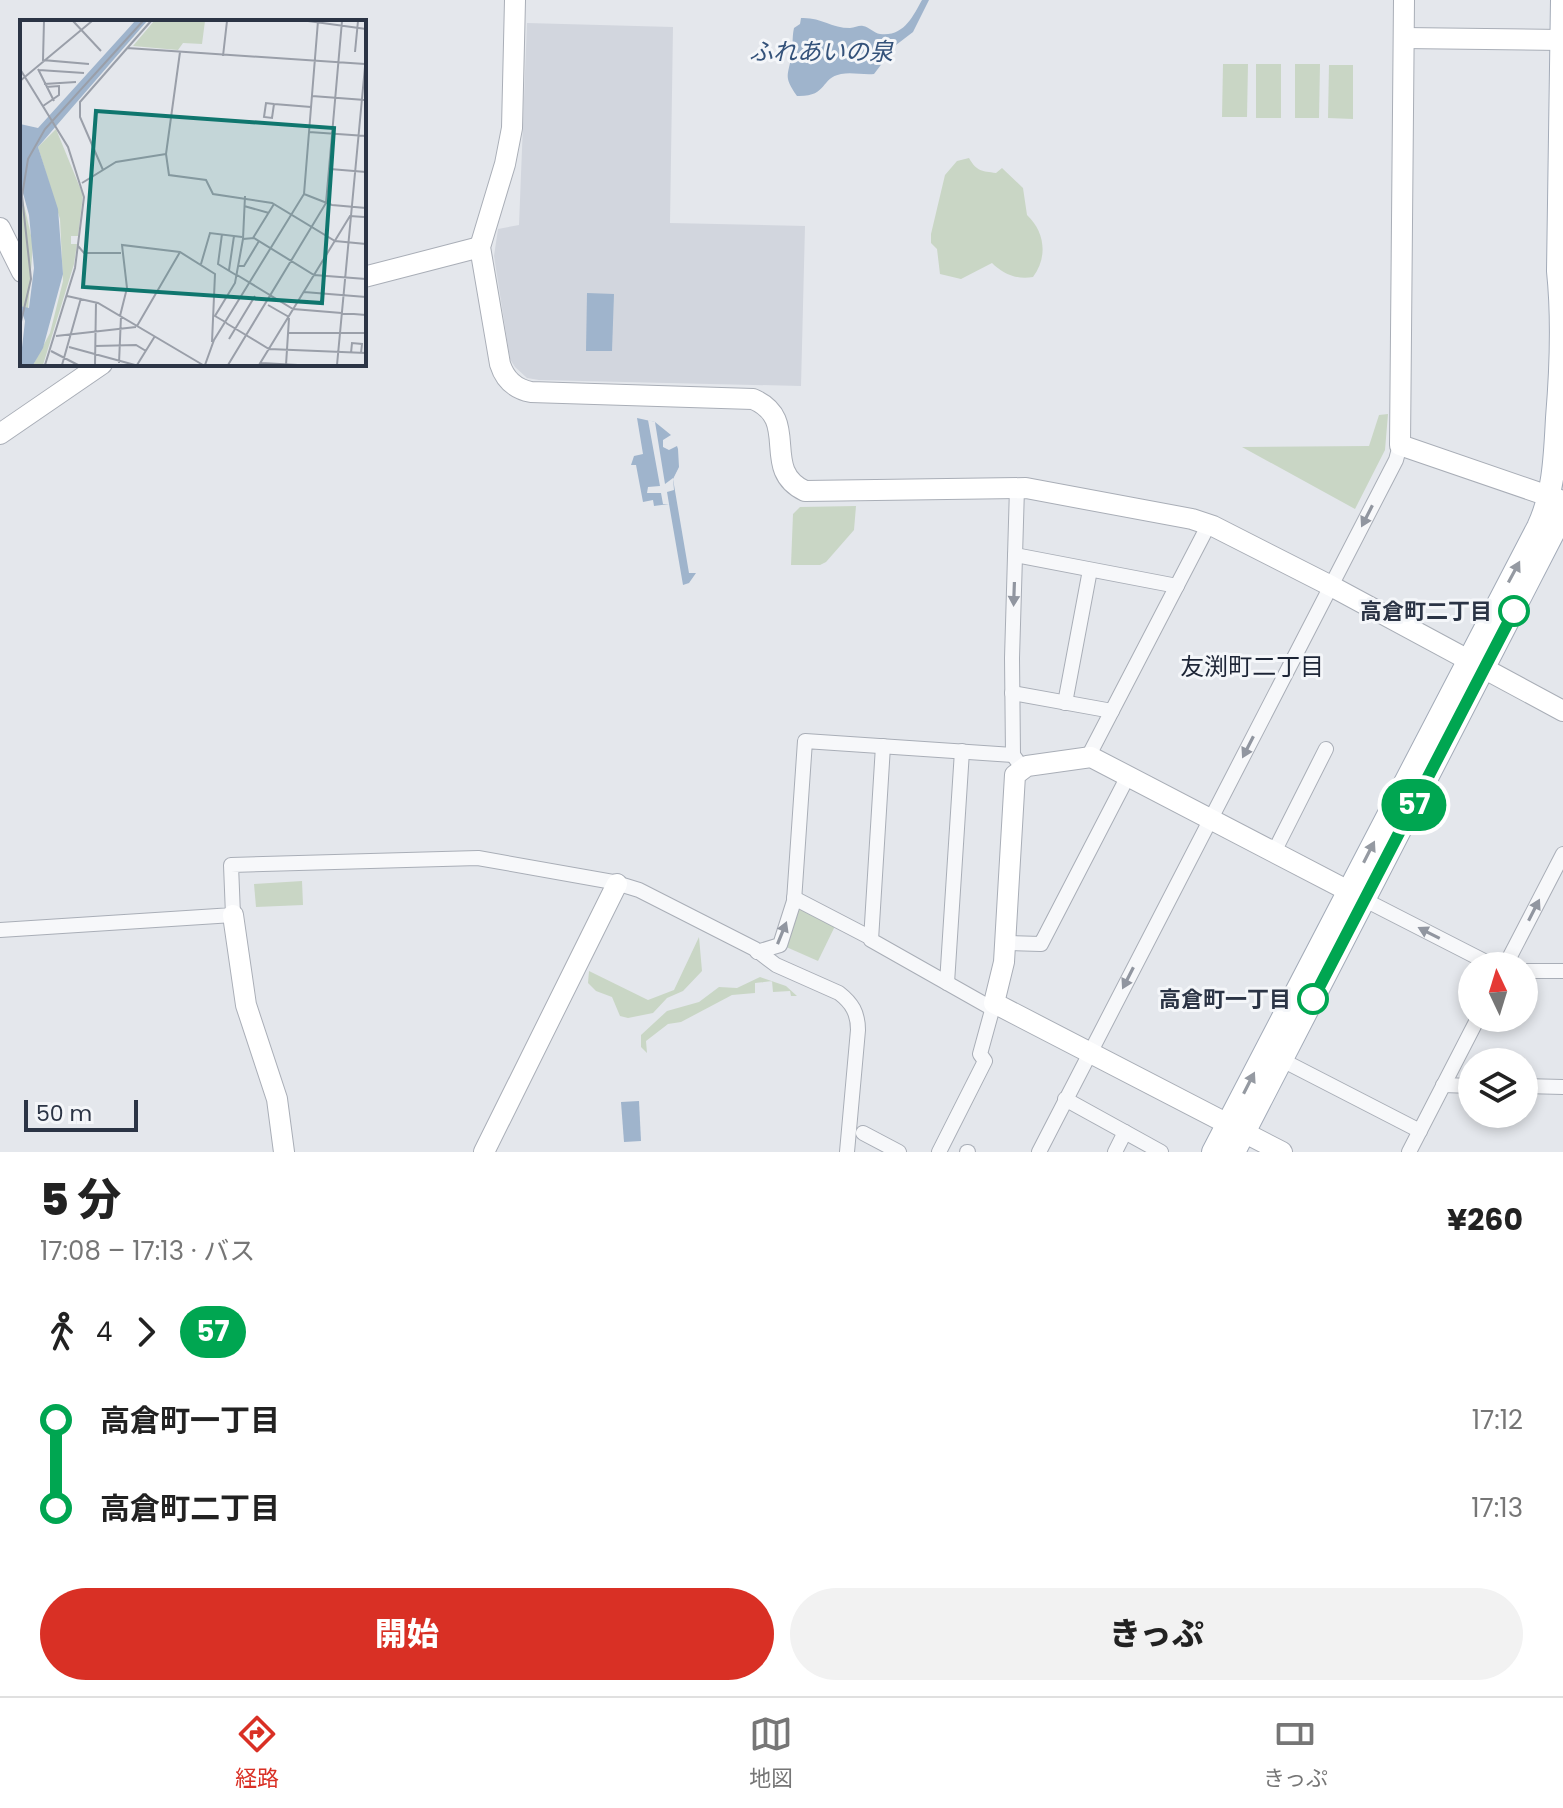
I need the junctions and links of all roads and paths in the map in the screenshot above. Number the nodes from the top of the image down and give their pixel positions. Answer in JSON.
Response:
{"nodes":[{"id":1,"x":515,"y":0,"type":"edge"},
{"id":2,"x":1404,"y":0,"type":"edge"},
{"id":3,"x":1562,"y":0,"type":"edge"},
{"id":4,"x":1404,"y":38,"type":"junction"},
{"id":5,"x":1562,"y":40,"type":"edge"},
{"id":6,"x":0,"y":229,"type":"edge"},
{"id":7,"x":480,"y":247,"type":"junction"},
{"id":8,"x":20,"y":268,"type":"edge"},
{"id":9,"x":1561,"y":271,"type":"edge"},
{"id":10,"x":366,"y":276,"type":"edge"},
{"id":11,"x":96,"y":366,"type":"edge"},
{"id":12,"x":73,"y":373,"type":"edge"},
{"id":13,"x":0,"y":434,"type":"edge"},
{"id":14,"x":1400,"y":445,"type":"junction"},
{"id":15,"x":1017,"y":488,"type":"junction"},
{"id":16,"x":1556,"y":499,"type":"edge"},
{"id":17,"x":1563,"y":514,"type":"edge"},
{"id":18,"x":1209,"y":524,"type":"junction"},
{"id":19,"x":1015,"y":555,"type":"junction"},
{"id":20,"x":1090,"y":570,"type":"junction"},
{"id":21,"x":1177,"y":586,"type":"junction"},
{"id":22,"x":1331,"y":586,"type":"junction"},
{"id":23,"x":1477,"y":664,"type":"junction"},
{"id":24,"x":1012,"y":693,"type":"junction"},
{"id":25,"x":1065,"y":703,"type":"junction"},
{"id":26,"x":1112,"y":711,"type":"junction"},
{"id":27,"x":1563,"y":711,"type":"edge"},
{"id":28,"x":883,"y":746,"type":"junction"},
{"id":29,"x":1326,"y":749,"type":"dead end"},
{"id":30,"x":962,"y":751,"type":"junction"},
{"id":31,"x":1088,"y":757,"type":"junction"},
{"id":32,"x":1018,"y":761,"type":"junction"},
{"id":33,"x":1128,"y":776,"type":"junction"},
{"id":34,"x":1210,"y":819,"type":"junction"},
{"id":35,"x":1274,"y":852,"type":"junction"},
{"id":36,"x":1563,"y":854,"type":"edge"},
{"id":37,"x":617,"y":884,"type":"junction"},
{"id":38,"x":1357,"y":895,"type":"junction"},
{"id":39,"x":794,"y":899,"type":"junction"},
{"id":40,"x":233,"y":915,"type":"junction"},
{"id":41,"x":0,"y":930,"type":"edge"},
{"id":42,"x":871,"y":938,"type":"junction"},
{"id":43,"x":1005,"y":943,"type":"junction"},
{"id":44,"x":757,"y":952,"type":"junction"},
{"id":45,"x":1467,"y":952,"type":"edge"},
{"id":46,"x":1512,"y":952,"type":"edge"},
{"id":47,"x":1538,"y":971,"type":"edge"},
{"id":48,"x":1563,"y":971,"type":"edge"},
{"id":49,"x":947,"y":983,"type":"junction"},
{"id":50,"x":994,"y":1006,"type":"junction"},
{"id":51,"x":1471,"y":1032,"type":"edge"},
{"id":52,"x":1090,"y":1053,"type":"junction"},
{"id":53,"x":1282,"y":1060,"type":"junction"},
{"id":54,"x":1443,"y":1085,"type":"junction"},
{"id":55,"x":1458,"y":1086,"type":"edge"},
{"id":56,"x":1538,"y":1086,"type":"edge"},
{"id":57,"x":1563,"y":1087,"type":"edge"},
{"id":58,"x":1065,"y":1099,"type":"junction"},
{"id":59,"x":1420,"y":1131,"type":"junction"},
{"id":60,"x":1125,"y":1132,"type":"junction"},
{"id":61,"x":863,"y":1133,"type":"dead end"},
{"id":62,"x":1235,"y":1136,"type":"edge"},
{"id":63,"x":284,"y":1152,"type":"edge"},
{"id":64,"x":484,"y":1152,"type":"edge"},
{"id":65,"x":847,"y":1152,"type":"edge"},
{"id":66,"x":899,"y":1152,"type":"edge"},
{"id":67,"x":939,"y":1152,"type":"edge"},
{"id":68,"x":1039,"y":1152,"type":"edge"},
{"id":69,"x":1115,"y":1152,"type":"edge"},
{"id":70,"x":1161,"y":1152,"type":"edge"},
{"id":71,"x":1213,"y":1152,"type":"edge"},
{"id":72,"x":1282,"y":1152,"type":"edge"},
{"id":73,"x":1409,"y":1152,"type":"edge"}],
"edges":[{"from":1,"to":7,"type":"street"},
{"from":2,"to":4,"type":"street"},
{"from":3,"to":5,"type":"main road"},
{"from":4,"to":5,"type":"street"},
{"from":4,"to":14,"type":"street"},
{"from":5,"to":9,"type":"main road"},
{"from":6,"to":8,"type":"street"},
{"from":7,"to":10,"type":"street"},
{"from":7,"to":15,"type":"street"},
{"from":9,"to":16,"type":"main road"},
{"from":11,"to":12,"type":"street"},
{"from":12,"to":13,"type":"street"},
{"from":14,"to":16,"type":"street"},
{"from":14,"to":22,"type":"street","one_way":true},
{"from":15,"to":18,"type":"street"},
{"from":15,"to":19,"type":"street"},
{"from":23,"to":16,"type":"main road","one_way":true},
{"from":17,"to":23,"type":"main road"},
{"from":18,"to":21,"type":"street"},
{"from":18,"to":22,"type":"street"},
{"from":19,"to":20,"type":"street"},
{"from":19,"to":24,"type":"street","one_way":true},
{"from":20,"to":21,"type":"street"},
{"from":20,"to":25,"type":"street"},
{"from":21,"to":26,"type":"street"},
{"from":22,"to":23,"type":"street"},
{"from":22,"to":34,"type":"street","one_way":true},
{"from":23,"to":27,"type":"street"},
{"from":23,"to":38,"type":"main road"},
{"from":24,"to":25,"type":"street"},
{"from":24,"to":32,"type":"street"},
{"from":25,"to":26,"type":"street"},
{"from":26,"to":31,"type":"street"},
{"from":28,"to":30,"type":"street"},
{"from":28,"to":39,"type":"street"},
{"from":28,"to":42,"type":"street"},
{"from":29,"to":35,"type":"street"},
{"from":30,"to":32,"type":"street"},
{"from":30,"to":49,"type":"street"},
{"from":31,"to":32,"type":"street"},
{"from":31,"to":33,"type":"street"},
{"from":32,"to":43,"type":"street"},
{"from":33,"to":34,"type":"street"},
{"from":33,"to":43,"type":"street"},
{"from":34,"to":35,"type":"street"},
{"from":34,"to":52,"type":"street","one_way":true},
{"from":35,"to":38,"type":"street"},
{"from":46,"to":36,"type":"street","one_way":true},
{"from":37,"to":40,"type":"street"},
{"from":37,"to":44,"type":"street"},
{"from":37,"to":64,"type":"street"},
{"from":45,"to":38,"type":"street","one_way":true},
{"from":38,"to":53,"type":"main road"},
{"from":62,"to":38,"type":"main road","one_way":true},
{"from":39,"to":42,"type":"street"},
{"from":44,"to":39,"type":"street","one_way":true},
{"from":40,"to":41,"type":"street"},
{"from":40,"to":63,"type":"street"},
{"from":42,"to":49,"type":"street"},
{"from":43,"to":50,"type":"street"},
{"from":44,"to":65,"type":"street"},
{"from":47,"to":48,"type":"street"},
{"from":49,"to":50,"type":"street"},
{"from":50,"to":52,"type":"street"},
{"from":50,"to":67,"type":"street"},
{"from":51,"to":54,"type":"street"},
{"from":52,"to":58,"type":"street"},
{"from":52,"to":62,"type":"street"},
{"from":53,"to":59,"type":"street"},
{"from":53,"to":62,"type":"main road"},
{"from":54,"to":55,"type":"street"},
{"from":54,"to":59,"type":"street"},
{"from":56,"to":57,"type":"street"},
{"from":58,"to":60,"type":"street"},
{"from":58,"to":68,"type":"street"},
{"from":59,"to":73,"type":"street"},
{"from":60,"to":69,"type":"street"},
{"from":60,"to":70,"type":"street"},
{"from":61,"to":66,"type":"street"},
{"from":62,"to":71,"type":"main road"},
{"from":62,"to":72,"type":"street"}]}
